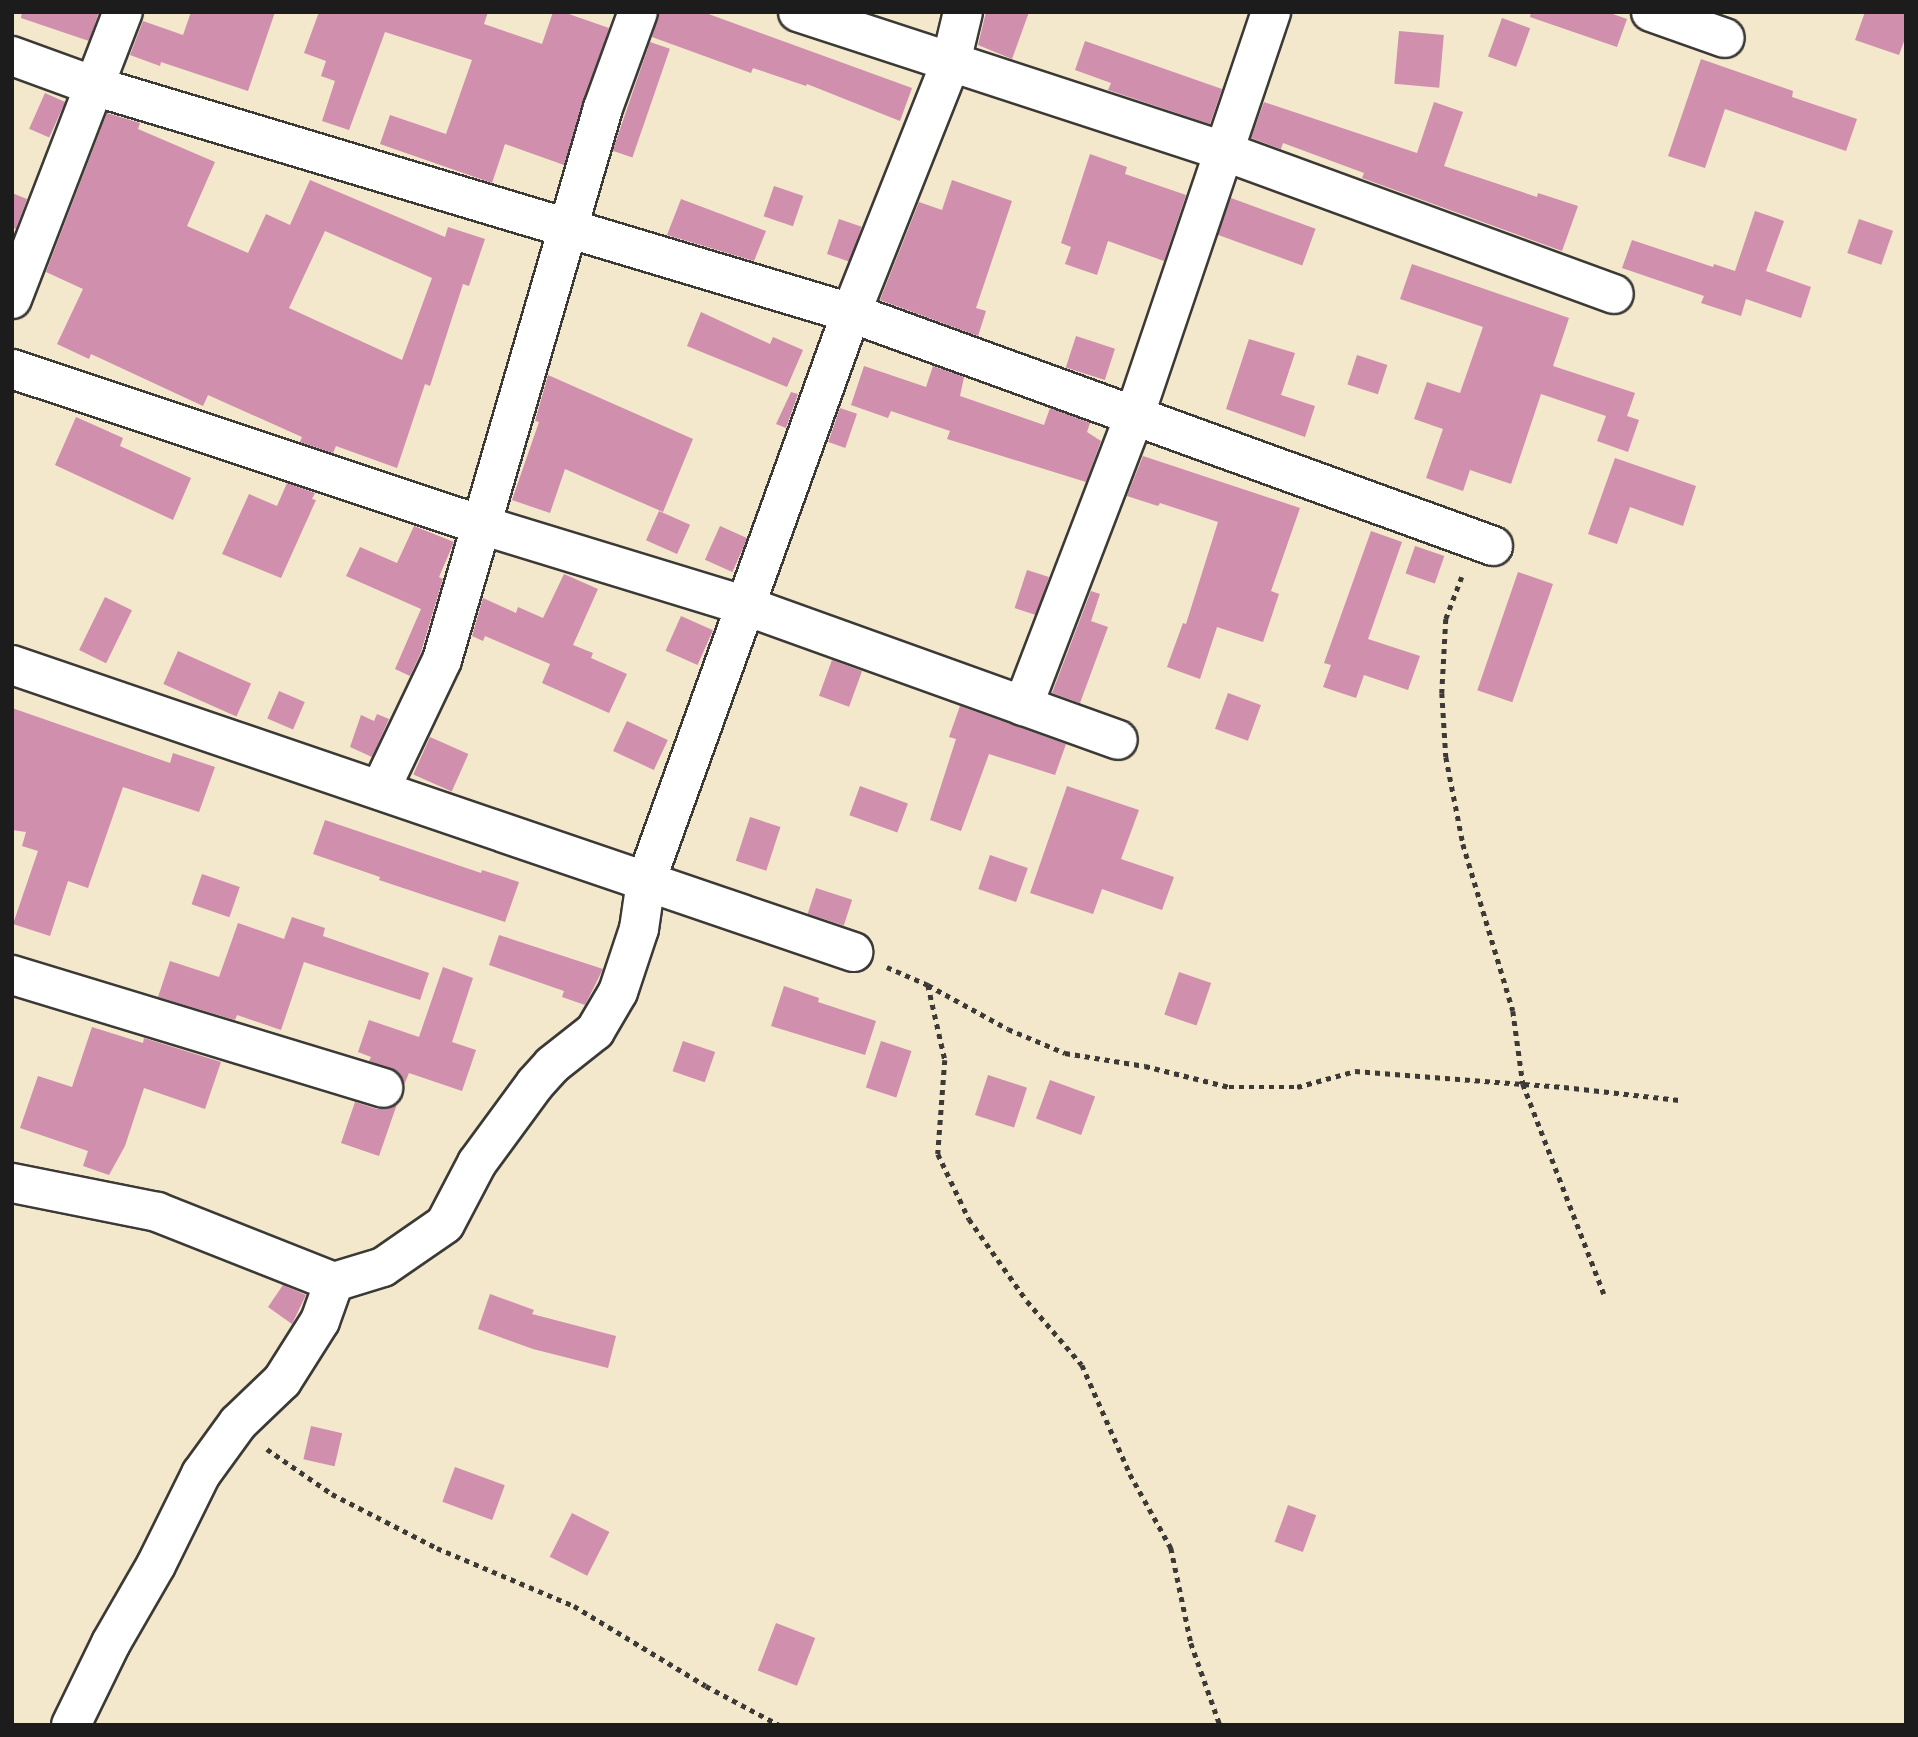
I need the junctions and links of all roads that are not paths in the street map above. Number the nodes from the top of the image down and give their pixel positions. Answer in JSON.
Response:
{"nodes":[{"id":1,"x":124,"y":12,"type":"edge"},
{"id":2,"x":638,"y":12,"type":"edge"},
{"id":3,"x":798,"y":12,"type":"edge"},
{"id":4,"x":963,"y":12,"type":"edge"},
{"id":5,"x":1272,"y":12,"type":"edge"},
{"id":6,"x":1651,"y":12,"type":"edge"},
{"id":7,"x":1725,"y":38,"type":"dead end"},
{"id":8,"x":12,"y":56,"type":"edge"},
{"id":9,"x":951,"y":62,"type":"junction"},
{"id":10,"x":97,"y":87,"type":"junction"},
{"id":11,"x":1223,"y":151,"type":"junction"},
{"id":12,"x":567,"y":228,"type":"junction"},
{"id":13,"x":1614,"y":294,"type":"dead end"},
{"id":14,"x":12,"y":299,"type":"edge"},
{"id":15,"x":852,"y":313,"type":"junction"},
{"id":16,"x":12,"y":369,"type":"edge"},
{"id":17,"x":1134,"y":417,"type":"junction"},
{"id":18,"x":481,"y":525,"type":"junction"},
{"id":19,"x":1493,"y":546,"type":"road end"},
{"id":20,"x":746,"y":606,"type":"junction"},
{"id":21,"x":12,"y":665,"type":"edge"},
{"id":22,"x":1023,"y":706,"type":"junction"},
{"id":23,"x":1118,"y":740,"type":"dead end"},
{"id":24,"x":380,"y":790,"type":"junction"},
{"id":25,"x":646,"y":881,"type":"junction"},
{"id":26,"x":853,"y":952,"type":"road end"},
{"id":27,"x":12,"y":975,"type":"edge"},
{"id":28,"x":383,"y":1088,"type":"dead end"},
{"id":29,"x":12,"y":1183,"type":"edge"},
{"id":30,"x":334,"y":1282,"type":"junction"},
{"id":31,"x":71,"y":1725,"type":"edge"}],
"edges":[{"from":1,"to":10,"type":"street"},
{"from":2,"to":12,"type":"street"},
{"from":3,"to":9,"type":"street"},
{"from":4,"to":9,"type":"street"},
{"from":5,"to":11,"type":"street"},
{"from":6,"to":7,"type":"street"},
{"from":8,"to":10,"type":"street"},
{"from":9,"to":11,"type":"street"},
{"from":9,"to":15,"type":"street"},
{"from":10,"to":12,"type":"street"},
{"from":10,"to":14,"type":"street"},
{"from":11,"to":13,"type":"street"},
{"from":11,"to":17,"type":"street"},
{"from":12,"to":15,"type":"street"},
{"from":12,"to":18,"type":"street"},
{"from":15,"to":17,"type":"street"},
{"from":15,"to":20,"type":"street"},
{"from":16,"to":18,"type":"street"},
{"from":17,"to":19,"type":"street"},
{"from":17,"to":22,"type":"street"},
{"from":18,"to":20,"type":"street"},
{"from":18,"to":24,"type":"street"},
{"from":20,"to":22,"type":"street"},
{"from":20,"to":25,"type":"street"},
{"from":21,"to":24,"type":"street"},
{"from":22,"to":23,"type":"street"},
{"from":24,"to":25,"type":"street"},
{"from":25,"to":26,"type":"street"},
{"from":25,"to":30,"type":"street"},
{"from":27,"to":28,"type":"street"},
{"from":29,"to":30,"type":"street"},
{"from":30,"to":31,"type":"street"}]}
